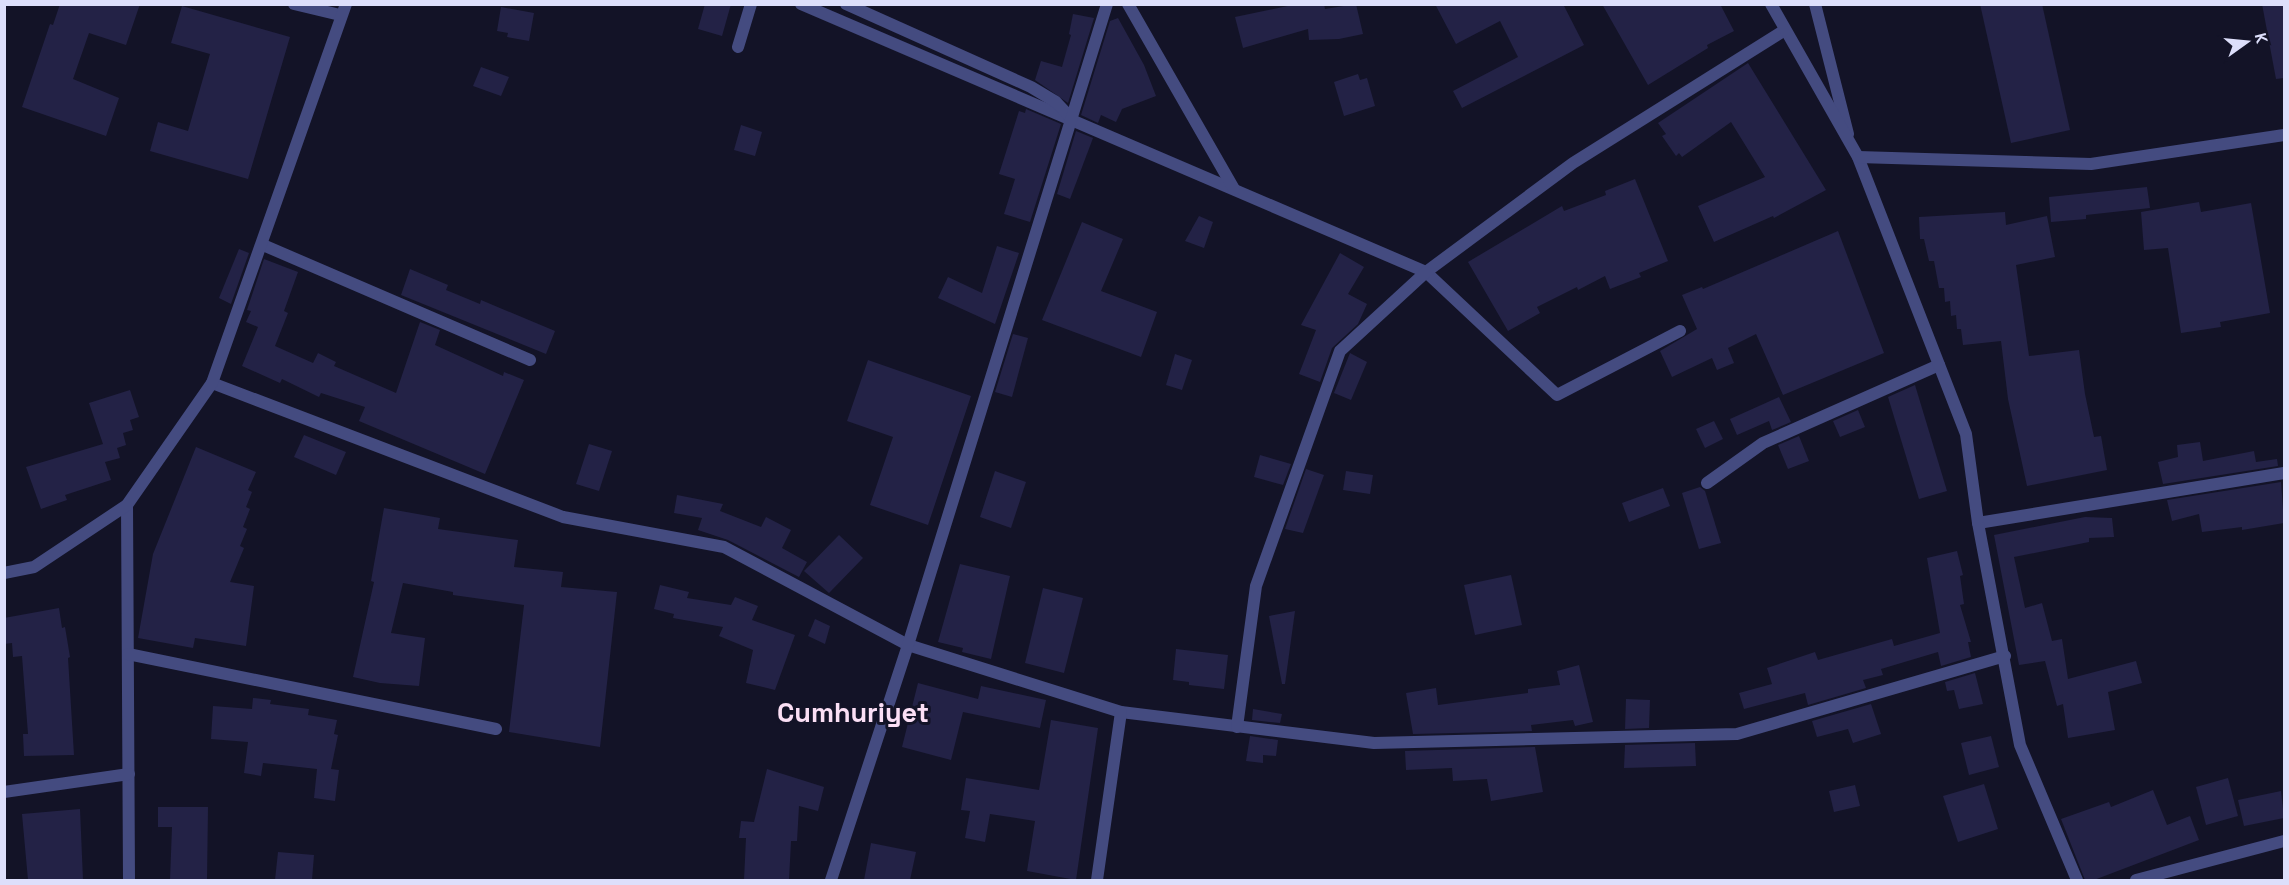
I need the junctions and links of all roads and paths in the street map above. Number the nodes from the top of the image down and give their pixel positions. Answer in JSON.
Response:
{"nodes":[{"id":1,"x":294,"y":4,"type":"edge"},
{"id":2,"x":751,"y":4,"type":"edge"},
{"id":3,"x":801,"y":4,"type":"edge"},
{"id":4,"x":846,"y":4,"type":"edge"},
{"id":5,"x":1107,"y":4,"type":"edge"},
{"id":6,"x":1128,"y":4,"type":"edge"},
{"id":7,"x":1771,"y":4,"type":"edge"},
{"id":8,"x":1815,"y":4,"type":"edge"},
{"id":9,"x":343,"y":10,"type":"edge"},
{"id":10,"x":1785,"y":30,"type":"junction"},
{"id":11,"x":738,"y":47,"type":"dead end"},
{"id":12,"x":1073,"y":121,"type":"junction"},
{"id":13,"x":2284,"y":135,"type":"edge"},
{"id":14,"x":1850,"y":143,"type":"junction"},
{"id":15,"x":1858,"y":157,"type":"junction"},
{"id":16,"x":1234,"y":189,"type":"junction"},
{"id":17,"x":263,"y":244,"type":"junction"},
{"id":18,"x":1426,"y":272,"type":"junction"},
{"id":19,"x":1680,"y":331,"type":"dead end"},
{"id":20,"x":530,"y":360,"type":"dead end"},
{"id":21,"x":1939,"y":365,"type":"junction"},
{"id":22,"x":212,"y":382,"type":"junction"},
{"id":23,"x":2284,"y":473,"type":"edge"},
{"id":24,"x":1707,"y":483,"type":"dead end"},
{"id":25,"x":127,"y":505,"type":"junction"},
{"id":26,"x":1978,"y":523,"type":"junction"},
{"id":27,"x":4,"y":573,"type":"edge"},
{"id":28,"x":908,"y":645,"type":"junction"},
{"id":29,"x":128,"y":654,"type":"junction"},
{"id":30,"x":2005,"y":656,"type":"junction"},
{"id":31,"x":1121,"y":712,"type":"junction"},
{"id":32,"x":1237,"y":727,"type":"junction"},
{"id":33,"x":496,"y":729,"type":"dead end"},
{"id":34,"x":129,"y":774,"type":"junction"},
{"id":35,"x":4,"y":792,"type":"edge"},
{"id":36,"x":2284,"y":841,"type":"edge"},
{"id":37,"x":129,"y":880,"type":"edge"},
{"id":38,"x":831,"y":880,"type":"edge"},
{"id":39,"x":1097,"y":880,"type":"edge"},
{"id":40,"x":2077,"y":880,"type":"edge"},
{"id":41,"x":2136,"y":880,"type":"edge"}],
"edges":[{"from":1,"to":9,"type":"street"},
{"from":2,"to":11,"type":"street"},
{"from":3,"to":12,"type":"street"},
{"from":4,"to":12,"type":"street"},
{"from":5,"to":12,"type":"street"},
{"from":6,"to":16,"type":"street"},
{"from":7,"to":10,"type":"street"},
{"from":8,"to":14,"type":"street"},
{"from":9,"to":17,"type":"street"},
{"from":10,"to":14,"type":"street"},
{"from":10,"to":18,"type":"street"},
{"from":12,"to":16,"type":"street"},
{"from":12,"to":28,"type":"street"},
{"from":13,"to":15,"type":"street"},
{"from":14,"to":15,"type":"street"},
{"from":15,"to":21,"type":"street"},
{"from":16,"to":18,"type":"street"},
{"from":17,"to":20,"type":"street"},
{"from":17,"to":22,"type":"street"},
{"from":18,"to":19,"type":"street"},
{"from":18,"to":32,"type":"street"},
{"from":21,"to":24,"type":"street"},
{"from":21,"to":26,"type":"street"},
{"from":22,"to":25,"type":"street"},
{"from":22,"to":28,"type":"street"},
{"from":23,"to":26,"type":"street"},
{"from":25,"to":27,"type":"street"},
{"from":25,"to":29,"type":"street"},
{"from":26,"to":30,"type":"street"},
{"from":28,"to":31,"type":"street"},
{"from":28,"to":38,"type":"street"},
{"from":29,"to":33,"type":"street"},
{"from":29,"to":34,"type":"street"},
{"from":30,"to":32,"type":"street"},
{"from":30,"to":40,"type":"street"},
{"from":31,"to":32,"type":"street"},
{"from":31,"to":39,"type":"street"},
{"from":34,"to":35,"type":"street"},
{"from":34,"to":37,"type":"street"},
{"from":36,"to":41,"type":"street"}]}
